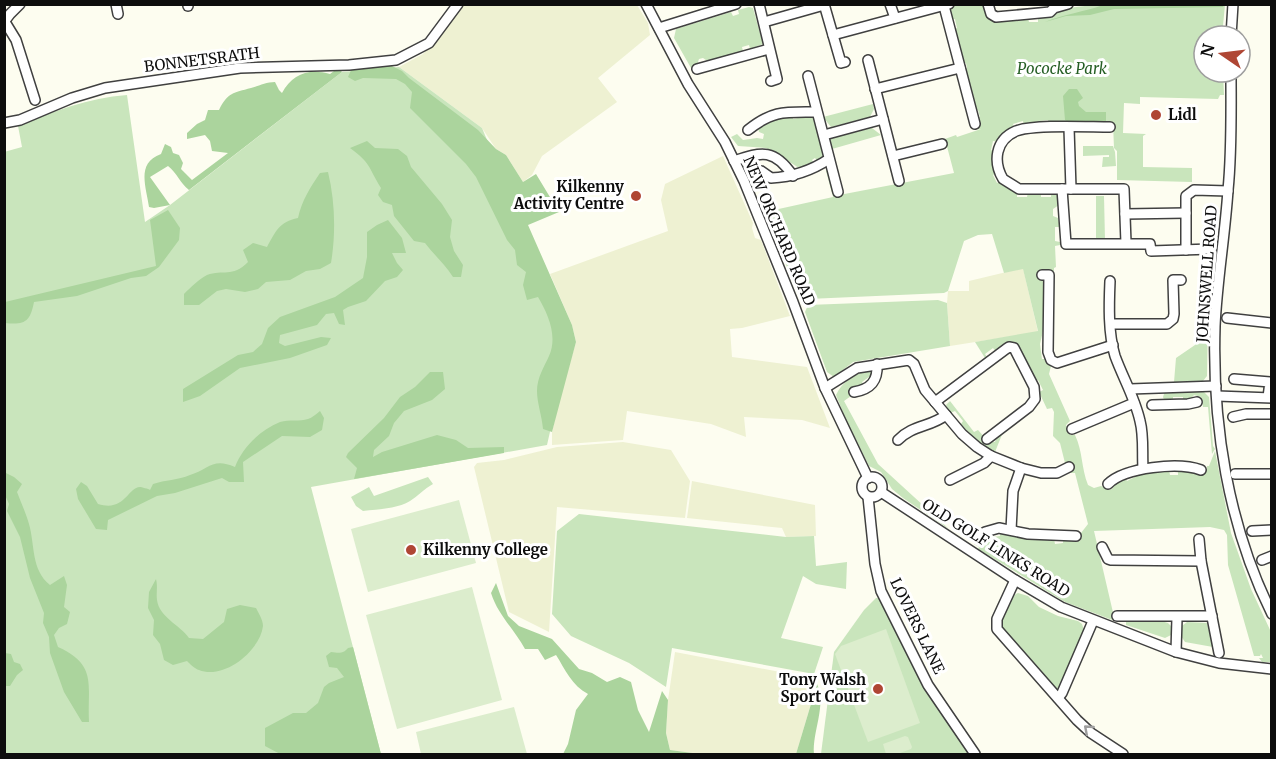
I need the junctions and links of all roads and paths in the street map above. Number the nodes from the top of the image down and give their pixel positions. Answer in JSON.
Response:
{"nodes":[{"id":1,"x":20,"y":4,"type":"edge"},
{"id":2,"x":458,"y":4,"type":"edge"},
{"id":3,"x":646,"y":4,"type":"edge"},
{"id":4,"x":736,"y":4,"type":"edge"},
{"id":5,"x":759,"y":4,"type":"edge"},
{"id":6,"x":890,"y":4,"type":"edge"},
{"id":7,"x":988,"y":4,"type":"edge"},
{"id":8,"x":1068,"y":4,"type":"edge"},
{"id":9,"x":1233,"y":4,"type":"edge"},
{"id":10,"x":824,"y":5,"type":"edge"},
{"id":11,"x":947,"y":5,"type":"edge"},
{"id":12,"x":1054,"y":6,"type":"edge"},
{"id":13,"x":714,"y":8,"type":"edge"},
{"id":14,"x":895,"y":18,"type":"junction"},
{"id":15,"x":5,"y":22,"type":"edge"},
{"id":16,"x":764,"y":22,"type":"junction"},
{"id":17,"x":1232,"y":24,"type":"edge"},
{"id":18,"x":659,"y":28,"type":"junction"},
{"id":19,"x":833,"y":36,"type":"junction"},
{"id":20,"x":769,"y":48,"type":"junction"},
{"id":21,"x":868,"y":60,"type":"dead end"},
{"id":22,"x":845,"y":62,"type":"dead end"},
{"id":23,"x":701,"y":65,"type":"dead end"},
{"id":24,"x":960,"y":68,"type":"junction"},
{"id":25,"x":808,"y":76,"type":"dead end"},
{"id":26,"x":771,"y":81,"type":"dead end"},
{"id":27,"x":1231,"y":84,"type":"edge"},
{"id":28,"x":875,"y":89,"type":"junction"},
{"id":29,"x":35,"y":100,"type":"dead end"},
{"id":30,"x":816,"y":112,"type":"junction"},
{"id":31,"x":883,"y":119,"type":"junction"},
{"id":32,"x":4,"y":123,"type":"edge"},
{"id":33,"x":975,"y":124,"type":"dead end"},
{"id":34,"x":1110,"y":127,"type":"dead end"},
{"id":35,"x":1069,"y":128,"type":"junction"},
{"id":36,"x":748,"y":130,"type":"dead end"},
{"id":37,"x":824,"y":135,"type":"junction"},
{"id":38,"x":942,"y":144,"type":"dead end"},
{"id":39,"x":892,"y":156,"type":"junction"},
{"id":40,"x":829,"y":159,"type":"junction"},
{"id":41,"x":734,"y":161,"type":"junction"},
{"id":42,"x":761,"y":171,"type":"dead end"},
{"id":43,"x":793,"y":176,"type":"junction"},
{"id":44,"x":899,"y":181,"type":"dead end"},
{"id":45,"x":1066,"y":189,"type":"junction"},
{"id":46,"x":1228,"y":191,"type":"junction"},
{"id":47,"x":838,"y":192,"type":"dead end"},
{"id":48,"x":1186,"y":213,"type":"junction"},
{"id":49,"x":1125,"y":214,"type":"junction"},
{"id":50,"x":1126,"y":243,"type":"junction"},
{"id":51,"x":1211,"y":249,"type":"dead end"},
{"id":52,"x":1186,"y":250,"type":"junction"},
{"id":53,"x":1042,"y":275,"type":"dead end"},
{"id":54,"x":1181,"y":280,"type":"dead end"},
{"id":55,"x":1110,"y":281,"type":"dead end"},
{"id":56,"x":1227,"y":318,"type":"dead end"},
{"id":57,"x":1272,"y":323,"type":"edge"},
{"id":58,"x":1111,"y":324,"type":"junction"},
{"id":59,"x":1113,"y":345,"type":"junction"},
{"id":60,"x":877,"y":364,"type":"junction"},
{"id":61,"x":1234,"y":379,"type":"dead end"},
{"id":62,"x":825,"y":388,"type":"junction"},
{"id":63,"x":1160,"y":388,"type":"junction"},
{"id":64,"x":1130,"y":389,"type":"junction"},
{"id":65,"x":1216,"y":391,"type":"junction"},
{"id":66,"x":854,"y":392,"type":"dead end"},
{"id":67,"x":1270,"y":398,"type":"edge"},
{"id":68,"x":935,"y":402,"type":"junction"},
{"id":69,"x":1134,"y":402,"type":"junction"},
{"id":70,"x":1197,"y":402,"type":"dead end"},
{"id":71,"x":1272,"y":414,"type":"edge"},
{"id":72,"x":945,"y":415,"type":"junction"},
{"id":73,"x":1233,"y":417,"type":"dead end"},
{"id":74,"x":1072,"y":429,"type":"dead end"},
{"id":75,"x":987,"y":439,"type":"dead end"},
{"id":76,"x":898,"y":440,"type":"dead end"},
{"id":77,"x":991,"y":456,"type":"junction"},
{"id":78,"x":1069,"y":467,"type":"dead end"},
{"id":79,"x":1021,"y":468,"type":"junction"},
{"id":80,"x":1143,"y":468,"type":"junction"},
{"id":81,"x":1201,"y":470,"type":"dead end"},
{"id":82,"x":1235,"y":474,"type":"dead end"},
{"id":83,"x":1272,"y":474,"type":"edge"},
{"id":84,"x":868,"y":478,"type":"junction"},
{"id":85,"x":950,"y":480,"type":"dead end"},
{"id":86,"x":1108,"y":484,"type":"dead end"},
{"id":87,"x":880,"y":492,"type":"junction"},
{"id":88,"x":868,"y":497,"type":"junction"},
{"id":89,"x":1011,"y":530,"type":"junction"},
{"id":90,"x":1272,"y":531,"type":"edge"},
{"id":91,"x":1255,"y":534,"type":"dead end"},
{"id":92,"x":1076,"y":536,"type":"dead end"},
{"id":93,"x":979,"y":539,"type":"dead end"},
{"id":94,"x":1199,"y":539,"type":"dead end"},
{"id":95,"x":1102,"y":547,"type":"dead end"},
{"id":96,"x":1201,"y":561,"type":"junction"},
{"id":97,"x":1015,"y":580,"type":"junction"},
{"id":98,"x":1272,"y":614,"type":"edge"},
{"id":99,"x":1118,"y":616,"type":"dead end"},
{"id":100,"x":1212,"y":616,"type":"junction"},
{"id":101,"x":1177,"y":618,"type":"junction"},
{"id":102,"x":1093,"y":621,"type":"junction"},
{"id":103,"x":1176,"y":652,"type":"junction"},
{"id":104,"x":1219,"y":653,"type":"dead end"},
{"id":105,"x":1272,"y":669,"type":"edge"},
{"id":106,"x":1058,"y":698,"type":"junction"},
{"id":107,"x":975,"y":754,"type":"edge"},
{"id":108,"x":1124,"y":754,"type":"edge"}],
"edges":[{"from":1,"to":15,"type":"street"},
{"from":2,"to":32,"type":"street","name":"BONNETSRATH"},
{"from":3,"to":18,"type":"street","name":"NEW ORCHARD ROAD"},
{"from":4,"to":13,"type":"street"},
{"from":5,"to":16,"type":"street"},
{"from":6,"to":14,"type":"street"},
{"from":7,"to":12,"type":"street"},
{"from":8,"to":12,"type":"street"},
{"from":9,"to":17,"type":"street"},
{"from":10,"to":16,"type":"street"},
{"from":10,"to":19,"type":"street"},
{"from":11,"to":14,"type":"street"},
{"from":11,"to":24,"type":"street"},
{"from":13,"to":18,"type":"street"},
{"from":14,"to":19,"type":"street"},
{"from":15,"to":29,"type":"street"},
{"from":16,"to":20,"type":"street"},
{"from":18,"to":41,"type":"street","name":"NEW ORCHARD ROAD"},
{"from":19,"to":22,"type":"street"},
{"from":20,"to":23,"type":"street"},
{"from":20,"to":26,"type":"street"},
{"from":21,"to":28,"type":"street"},
{"from":24,"to":28,"type":"street"},
{"from":24,"to":33,"type":"street"},
{"from":25,"to":30,"type":"street"},
{"from":27,"to":46,"type":"street","name":"JOHNSWELL ROAD"},
{"from":28,"to":31,"type":"street"},
{"from":30,"to":36,"type":"street"},
{"from":30,"to":37,"type":"street"},
{"from":31,"to":37,"type":"street"},
{"from":31,"to":39,"type":"street"},
{"from":34,"to":35,"type":"street"},
{"from":35,"to":45,"type":"street"},
{"from":35,"to":45,"type":"street"},
{"from":37,"to":40,"type":"street"},
{"from":38,"to":39,"type":"street"},
{"from":39,"to":44,"type":"street"},
{"from":40,"to":43,"type":"street"},
{"from":40,"to":47,"type":"street"},
{"from":41,"to":43,"type":"street"},
{"from":41,"to":62,"type":"street","name":"NEW ORCHARD ROAD"},
{"from":42,"to":43,"type":"street"},
{"from":45,"to":49,"type":"street"},
{"from":45,"to":50,"type":"street"},
{"from":46,"to":48,"type":"street"},
{"from":46,"to":65,"type":"street","name":"JOHNSWELL ROAD"},
{"from":48,"to":49,"type":"street"},
{"from":48,"to":52,"type":"street"},
{"from":49,"to":50,"type":"street"},
{"from":50,"to":52,"type":"street"},
{"from":51,"to":52,"type":"street"},
{"from":53,"to":59,"type":"street"},
{"from":54,"to":58,"type":"street"},
{"from":55,"to":58,"type":"street"},
{"from":56,"to":57,"type":"street"},
{"from":58,"to":59,"type":"street"},
{"from":59,"to":64,"type":"street"},
{"from":60,"to":62,"type":"street"},
{"from":60,"to":66,"type":"street"},
{"from":60,"to":68,"type":"street"},
{"from":61,"to":67,"type":"street"},
{"from":62,"to":84,"type":"street","name":"NEW ORCHARD ROAD"},
{"from":63,"to":64,"type":"street"},
{"from":63,"to":65,"type":"street"},
{"from":63,"to":70,"type":"street"},
{"from":64,"to":69,"type":"street"},
{"from":65,"to":67,"type":"street"},
{"from":65,"to":98,"type":"street","name":"JOHNSWELL ROAD"},
{"from":68,"to":72,"type":"street"},
{"from":68,"to":75,"type":"street"},
{"from":69,"to":74,"type":"street"},
{"from":69,"to":80,"type":"street"},
{"from":71,"to":73,"type":"street"},
{"from":72,"to":76,"type":"street"},
{"from":72,"to":77,"type":"street"},
{"from":77,"to":79,"type":"street"},
{"from":77,"to":85,"type":"street"},
{"from":78,"to":79,"type":"street"},
{"from":79,"to":89,"type":"street"},
{"from":80,"to":81,"type":"street"},
{"from":80,"to":86,"type":"street"},
{"from":82,"to":83,"type":"street"},
{"from":84,"to":87,"type":"street"},
{"from":84,"to":88,"type":"street"},
{"from":87,"to":88,"type":"street"},
{"from":87,"to":97,"type":"street","name":"OLD GOLF LINKS ROAD"},
{"from":88,"to":107,"type":"street","name":"LOVERS LANE"},
{"from":89,"to":92,"type":"street"},
{"from":89,"to":93,"type":"street"},
{"from":90,"to":91,"type":"street"},
{"from":94,"to":96,"type":"street"},
{"from":95,"to":96,"type":"street"},
{"from":96,"to":100,"type":"street"},
{"from":97,"to":102,"type":"street","name":"OLD GOLF LINKS ROAD"},
{"from":97,"to":106,"type":"street"},
{"from":99,"to":101,"type":"street"},
{"from":100,"to":101,"type":"street"},
{"from":100,"to":104,"type":"street"},
{"from":101,"to":103,"type":"street"},
{"from":102,"to":103,"type":"street","name":"OLD GOLF LINKS ROAD"},
{"from":102,"to":106,"type":"street"},
{"from":103,"to":105,"type":"street","name":"OLD GOLF LINKS ROAD"},
{"from":108,"to":106,"type":"street","one_way":true}]}
